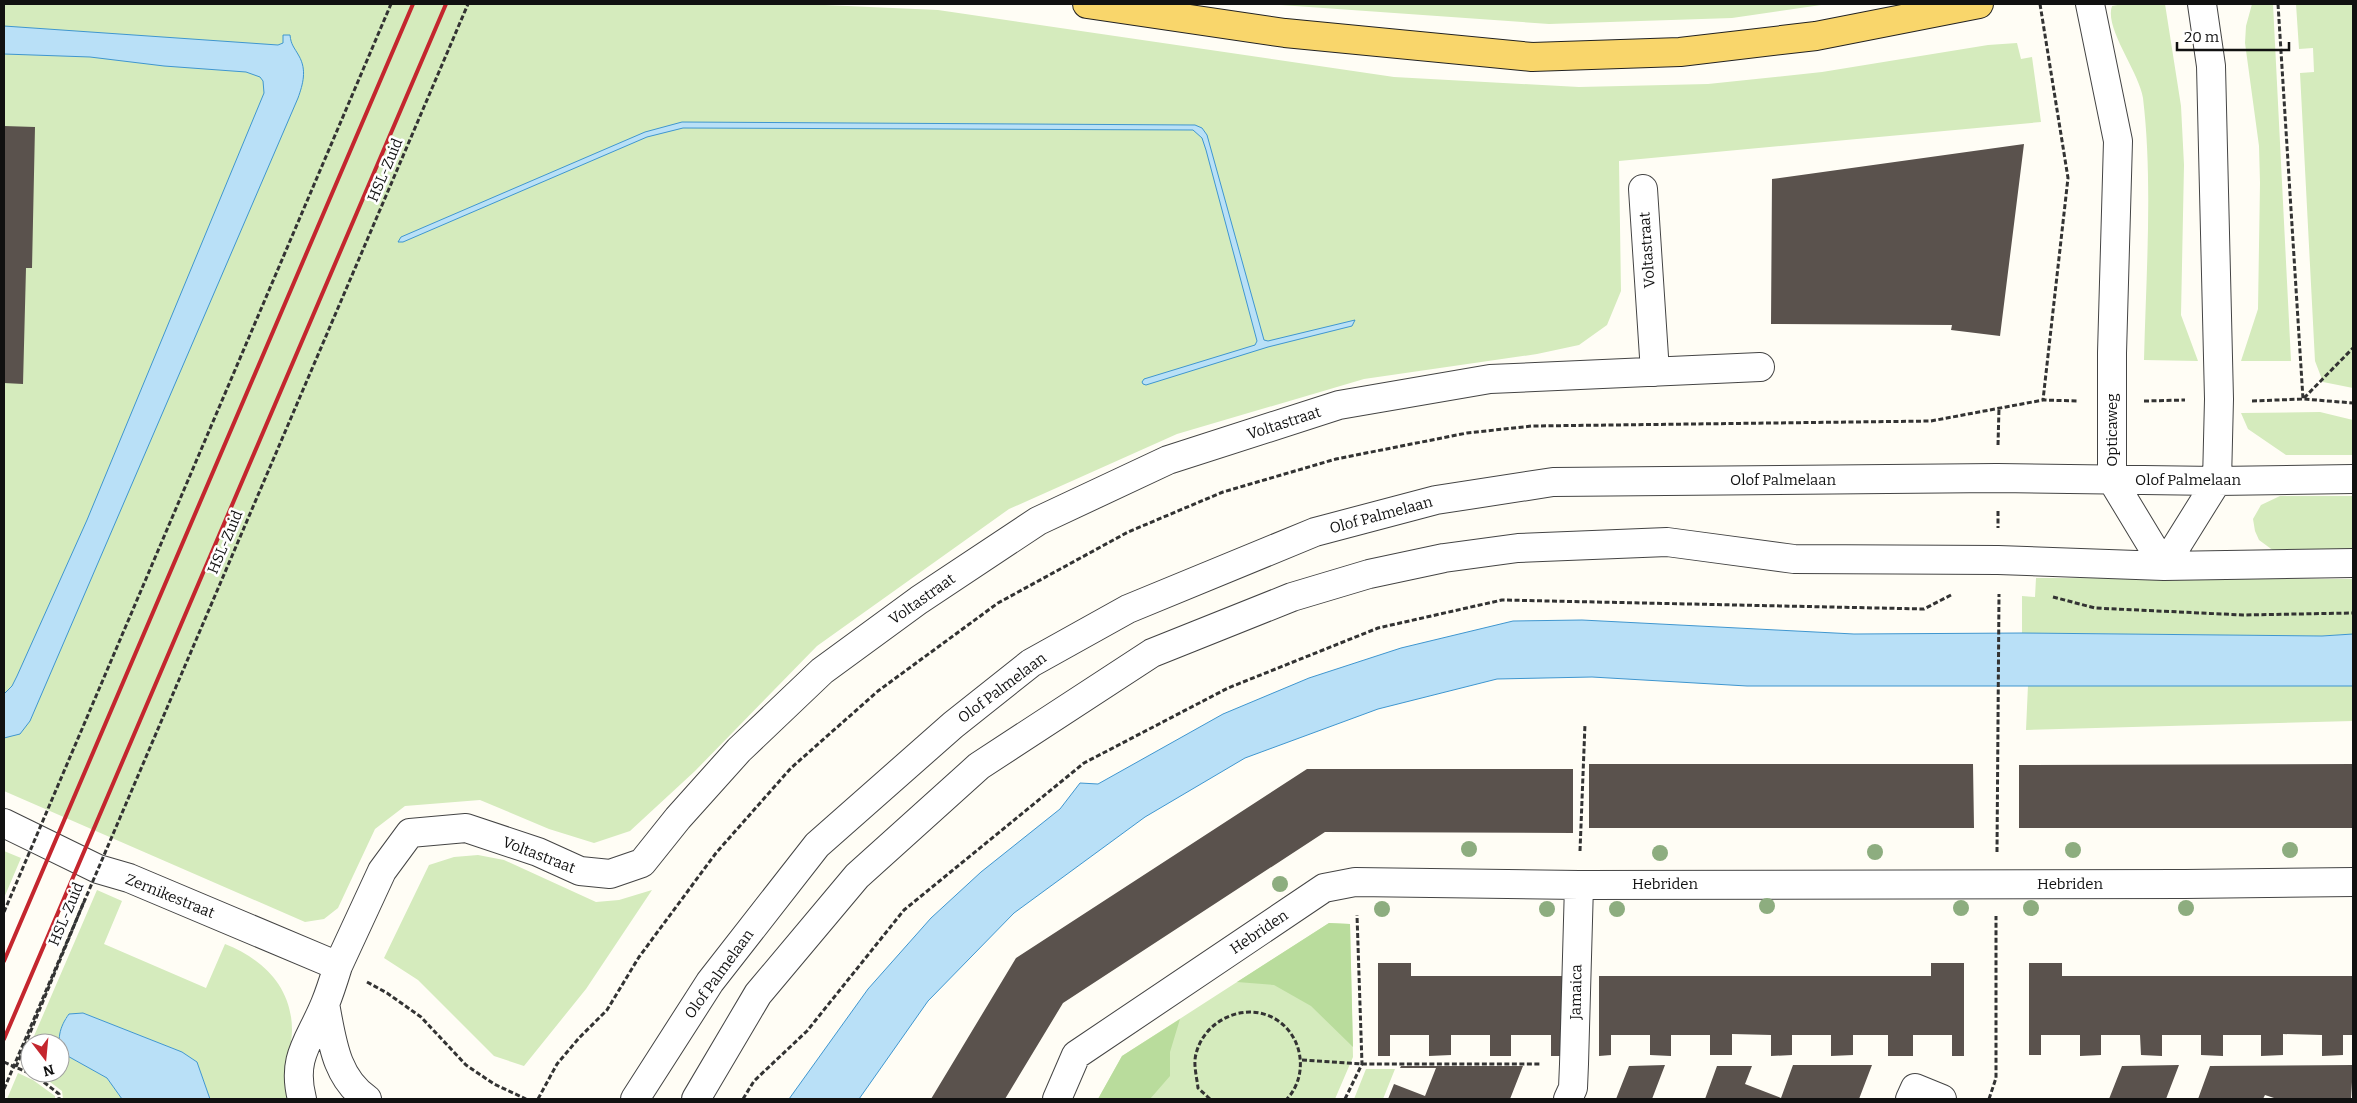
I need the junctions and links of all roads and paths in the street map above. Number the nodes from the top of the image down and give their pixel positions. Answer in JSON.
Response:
{"nodes":[{"id":1,"x":391,"y":4,"type":"edge"},
{"id":2,"x":468,"y":4,"type":"edge"},
{"id":3,"x":1088,"y":4,"type":"edge"},
{"id":4,"x":1979,"y":4,"type":"edge"},
{"id":5,"x":2040,"y":4,"type":"edge"},
{"id":6,"x":2090,"y":4,"type":"edge"},
{"id":7,"x":2202,"y":4,"type":"edge"},
{"id":8,"x":2278,"y":4,"type":"edge"},
{"id":9,"x":1643,"y":189,"type":"dead end"},
{"id":10,"x":2353,"y":348,"type":"edge"},
{"id":11,"x":1760,"y":367,"type":"dead end"},
{"id":12,"x":1655,"y":372,"type":"junction"},
{"id":13,"x":2043,"y":400,"type":"dead end"},
{"id":14,"x":2353,"y":479,"type":"edge"},
{"id":15,"x":2112,"y":480,"type":"junction"},
{"id":16,"x":2217,"y":481,"type":"junction"},
{"id":17,"x":2353,"y":563,"type":"edge"},
{"id":18,"x":2164,"y":566,"type":"junction"},
{"id":19,"x":1955,"y":593,"type":"dead end"},
{"id":20,"x":1990,"y":594,"type":"dead end"},
{"id":21,"x":1999,"y":594,"type":"junction"},
{"id":22,"x":2008,"y":594,"type":"dead end"},
{"id":23,"x":2044,"y":594,"type":"dead end"},
{"id":24,"x":2353,"y":613,"type":"edge"},
{"id":25,"x":1585,"y":724,"type":"dead end"},
{"id":26,"x":4,"y":823,"type":"edge"},
{"id":27,"x":98,"y":869,"type":"junction"},
{"id":28,"x":1355,"y":882,"type":"junction"},
{"id":29,"x":2353,"y":882,"type":"edge"},
{"id":30,"x":1579,"y":884,"type":"junction"},
{"id":31,"x":1996,"y":884,"type":"junction"},
{"id":32,"x":4,"y":912,"type":"edge"},
{"id":33,"x":338,"y":966,"type":"junction"},
{"id":34,"x":325,"y":1004,"type":"junction"},
{"id":35,"x":1302,"y":1060,"type":"junction"},
{"id":36,"x":4,"y":1062,"type":"edge"},
{"id":37,"x":1362,"y":1064,"type":"junction"},
{"id":38,"x":1574,"y":1064,"type":"junction"},
{"id":39,"x":16,"y":1067,"type":"junction"},
{"id":40,"x":4,"y":1089,"type":"edge"},
{"id":41,"x":59,"y":1099,"type":"edge"},
{"id":42,"x":302,"y":1099,"type":"edge"},
{"id":43,"x":367,"y":1099,"type":"edge"},
{"id":44,"x":526,"y":1099,"type":"edge"},
{"id":45,"x":635,"y":1099,"type":"edge"},
{"id":46,"x":696,"y":1099,"type":"edge"},
{"id":47,"x":743,"y":1099,"type":"edge"},
{"id":48,"x":1057,"y":1099,"type":"edge"},
{"id":49,"x":1210,"y":1099,"type":"edge"},
{"id":50,"x":1287,"y":1099,"type":"edge"},
{"id":51,"x":1345,"y":1099,"type":"edge"},
{"id":52,"x":1568,"y":1099,"type":"edge"},
{"id":53,"x":1910,"y":1099,"type":"edge"},
{"id":54,"x":1942,"y":1099,"type":"edge"},
{"id":55,"x":1989,"y":1099,"type":"edge"}],
"edges":[{"from":1,"to":32,"type":"path","bridge":true},
{"from":2,"to":27,"type":"path","name":"HSL-Zuid","bridge":true},
{"from":3,"to":4,"type":"main road"},
{"from":5,"to":13,"type":"path"},
{"from":6,"to":15,"type":"street","name":"Opticaweg"},
{"from":7,"to":16,"type":"street"},
{"from":8,"to":10,"type":"path"},
{"from":9,"to":12,"type":"street","name":"Voltastraat"},
{"from":11,"to":12,"type":"street","name":"Voltastraat"},
{"from":12,"to":33,"type":"street","name":"Voltastraat"},
{"from":14,"to":16,"type":"street","name":"Olof Palmelaan"},
{"from":15,"to":16,"type":"street","name":"Olof Palmelaan"},
{"from":15,"to":18,"type":"street","name":"Opticaweg"},
{"from":15,"to":45,"type":"street","name":"Olof Palmelaan"},
{"from":16,"to":18,"type":"street"},
{"from":17,"to":18,"type":"street"},
{"from":18,"to":46,"type":"street"},
{"from":19,"to":47,"type":"path"},
{"from":20,"to":21,"type":"path"},
{"from":21,"to":22,"type":"path"},
{"from":21,"to":31,"type":"path"},
{"from":23,"to":24,"type":"path"},
{"from":25,"to":30,"type":"path"},
{"from":26,"to":27,"type":"street","name":"Zernikestraat"},
{"from":27,"to":33,"type":"street","name":"Zernikestraat"},
{"from":27,"to":39,"type":"path"},
{"from":27,"to":40,"type":"path","name":"HSL-Zuid","bridge":true},
{"from":28,"to":30,"type":"street","name":"Hebriden"},
{"from":28,"to":37,"type":"path"},
{"from":28,"to":48,"type":"street","name":"Hebriden"},
{"from":29,"to":31,"type":"street","name":"Hebriden"},
{"from":30,"to":31,"type":"street","name":"Hebriden"},
{"from":30,"to":38,"type":"street","name":"Jamaica"},
{"from":31,"to":55,"type":"path"},
{"from":33,"to":34,"type":"street"},
{"from":33,"to":44,"type":"path"},
{"from":34,"to":42,"type":"street"},
{"from":34,"to":43,"type":"street"},
{"from":35,"to":37,"type":"path"},
{"from":35,"to":49,"type":"path"},
{"from":35,"to":50,"type":"path"},
{"from":36,"to":39,"type":"path"},
{"from":37,"to":38,"type":"path"},
{"from":37,"to":51,"type":"path"},
{"from":38,"to":52,"type":"street","name":"Jamaica"},
{"from":39,"to":41,"type":"path"},
{"from":53,"to":54,"type":"street"}]}
